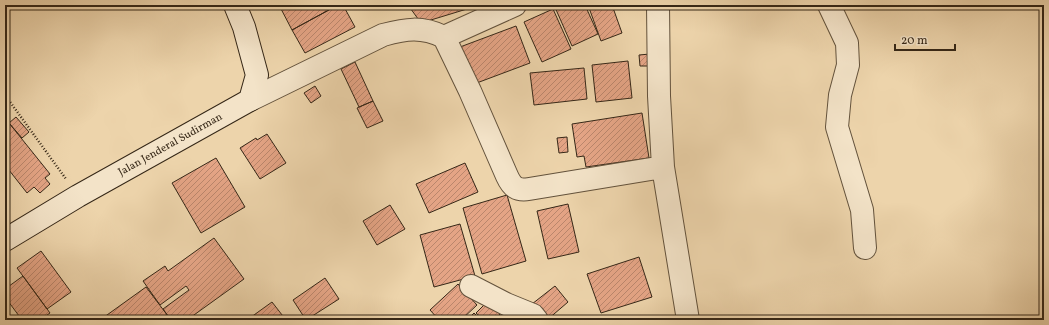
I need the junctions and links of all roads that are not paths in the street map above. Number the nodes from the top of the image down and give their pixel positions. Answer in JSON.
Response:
{"nodes":[{"id":1,"x":235,"y":5,"type":"edge"},
{"id":2,"x":515,"y":5,"type":"edge"},
{"id":3,"x":658,"y":5,"type":"edge"},
{"id":4,"x":829,"y":5,"type":"edge"},
{"id":5,"x":444,"y":36,"type":"junction"},
{"id":6,"x":250,"y":100,"type":"junction"},
{"id":7,"x":663,"y":167,"type":"junction"},
{"id":8,"x":5,"y":240,"type":"edge"},
{"id":9,"x":865,"y":248,"type":"dead end"},
{"id":10,"x":472,"y":286,"type":"dead end"},
{"id":11,"x":537,"y":320,"type":"edge"},
{"id":12,"x":688,"y":320,"type":"edge"}],
"edges":[{"from":1,"to":6,"type":"street"},
{"from":2,"to":5,"type":"street"},
{"from":3,"to":7,"type":"street"},
{"from":4,"to":9,"type":"street"},
{"from":5,"to":6,"type":"street","name":"Jalan Jenderal Sudirman"},
{"from":5,"to":7,"type":"street"},
{"from":6,"to":8,"type":"street","name":"Jalan Jenderal Sudirman"},
{"from":7,"to":12,"type":"street"},
{"from":10,"to":11,"type":"street"}]}
